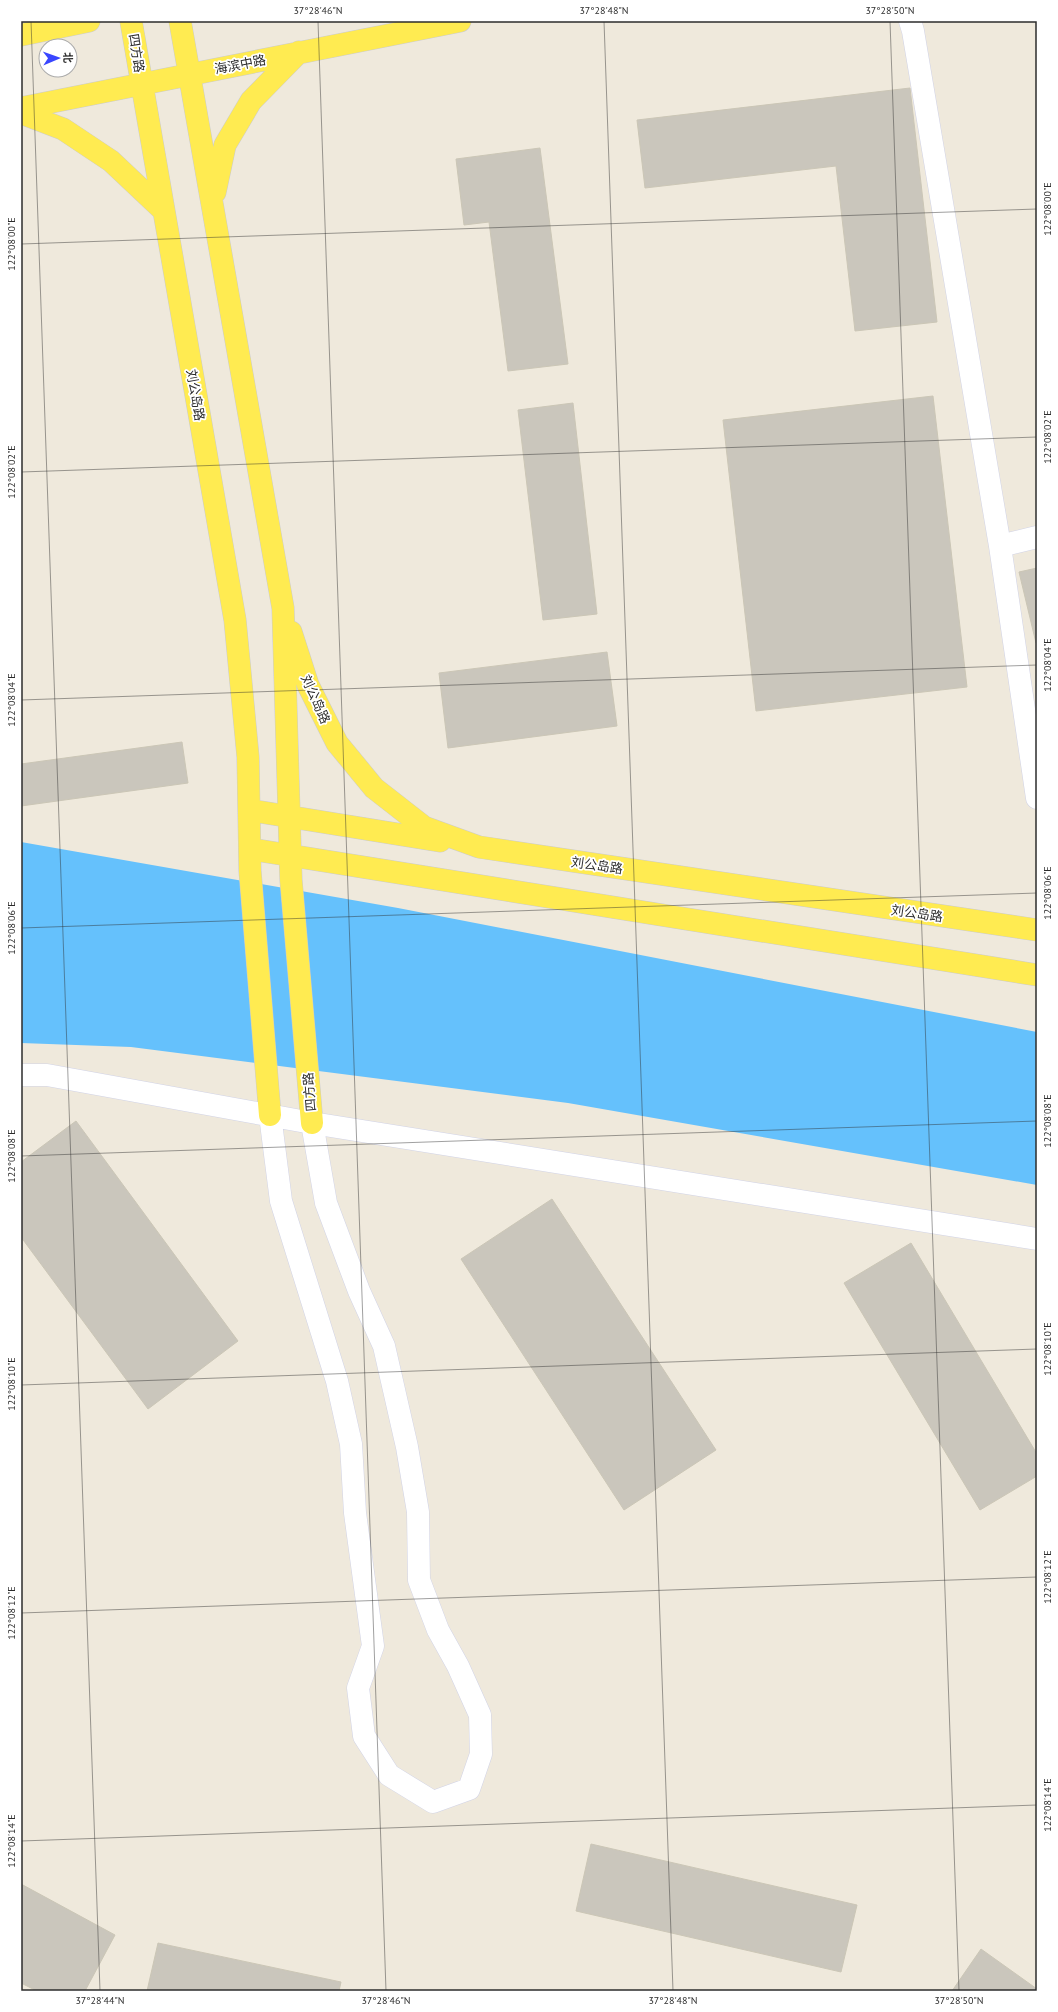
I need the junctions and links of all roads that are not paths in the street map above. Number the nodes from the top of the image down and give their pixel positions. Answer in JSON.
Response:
{"nodes":[{"id":1,"x":88,"y":21,"type":"edge"},
{"id":2,"x":132,"y":21,"type":"edge"},
{"id":3,"x":180,"y":21,"type":"edge"},
{"id":4,"x":460,"y":21,"type":"edge"},
{"id":5,"x":910,"y":21,"type":"edge"},
{"id":6,"x":21,"y":35,"type":"edge"},
{"id":7,"x":299,"y":52,"type":"junction"},
{"id":8,"x":190,"y":74,"type":"junction"},
{"id":9,"x":142,"y":84,"type":"junction"},
{"id":10,"x":21,"y":108,"type":"edge"},
{"id":11,"x":21,"y":113,"type":"edge"},
{"id":12,"x":212,"y":203,"type":"junction"},
{"id":13,"x":164,"y":211,"type":"junction"},
{"id":14,"x":1037,"y":537,"type":"edge"},
{"id":15,"x":1000,"y":546,"type":"junction"},
{"id":16,"x":283,"y":608,"type":"junction"},
{"id":17,"x":1037,"y":798,"type":"edge"},
{"id":18,"x":249,"y":810,"type":"junction"},
{"id":19,"x":289,"y":816,"type":"junction"},
{"id":20,"x":479,"y":848,"type":"junction"},
{"id":21,"x":250,"y":849,"type":"junction"},
{"id":22,"x":290,"y":855,"type":"junction"},
{"id":23,"x":291,"y":880,"type":"joint"},
{"id":24,"x":1037,"y":930,"type":"edge"},
{"id":25,"x":1037,"y":975,"type":"edge"},
{"id":26,"x":21,"y":1075,"type":"edge"},
{"id":27,"x":270,"y":1116,"type":"junction"},
{"id":28,"x":312,"y":1123,"type":"junction"},
{"id":29,"x":1037,"y":1239,"type":"edge"}],
"edges":[{"from":1,"to":6,"type":"main road"},
{"from":2,"to":9,"type":"main road","name":"四方路"},
{"from":3,"to":8,"type":"main road"},
{"from":4,"to":7,"type":"main road","name":"海滨中路"},
{"from":5,"to":15,"type":"street"},
{"from":7,"to":8,"type":"main road","name":"海滨中路"},
{"from":7,"to":12,"type":"main road"},
{"from":8,"to":9,"type":"main road","name":"海滨中路"},
{"from":8,"to":12,"type":"main road","name":"刘公岛路"},
{"from":9,"to":10,"type":"main road","name":"海滨中路"},
{"from":9,"to":13,"type":"main road","name":"刘公岛路"},
{"from":11,"to":13,"type":"main road"},
{"from":12,"to":16,"type":"main road","name":"刘公岛路"},
{"from":13,"to":18,"type":"main road","name":"刘公岛路"},
{"from":14,"to":15,"type":"street"},
{"from":15,"to":17,"type":"street"},
{"from":16,"to":19,"type":"main road","name":"刘公岛路"},
{"from":16,"to":20,"type":"main road","name":"刘公岛路"},
{"from":18,"to":19,"type":"main road"},
{"from":18,"to":21,"type":"main road","name":"刘公岛路"},
{"from":19,"to":20,"type":"main road"},
{"from":19,"to":22,"type":"main road","name":"刘公岛路"},
{"from":20,"to":24,"type":"main road","name":"刘公岛路"},
{"from":21,"to":22,"type":"main road"},
{"from":21,"to":27,"type":"main road","name":"刘公岛路"},
{"from":22,"to":23,"type":"main road","name":"刘公岛路"},
{"from":22,"to":25,"type":"main road"},
{"from":23,"to":28,"type":"main road","name":"四方路"},
{"from":26,"to":27,"type":"street"},
{"from":27,"to":28,"type":"street"},
{"from":27,"to":28,"type":"street"},
{"from":28,"to":29,"type":"street"}]}
